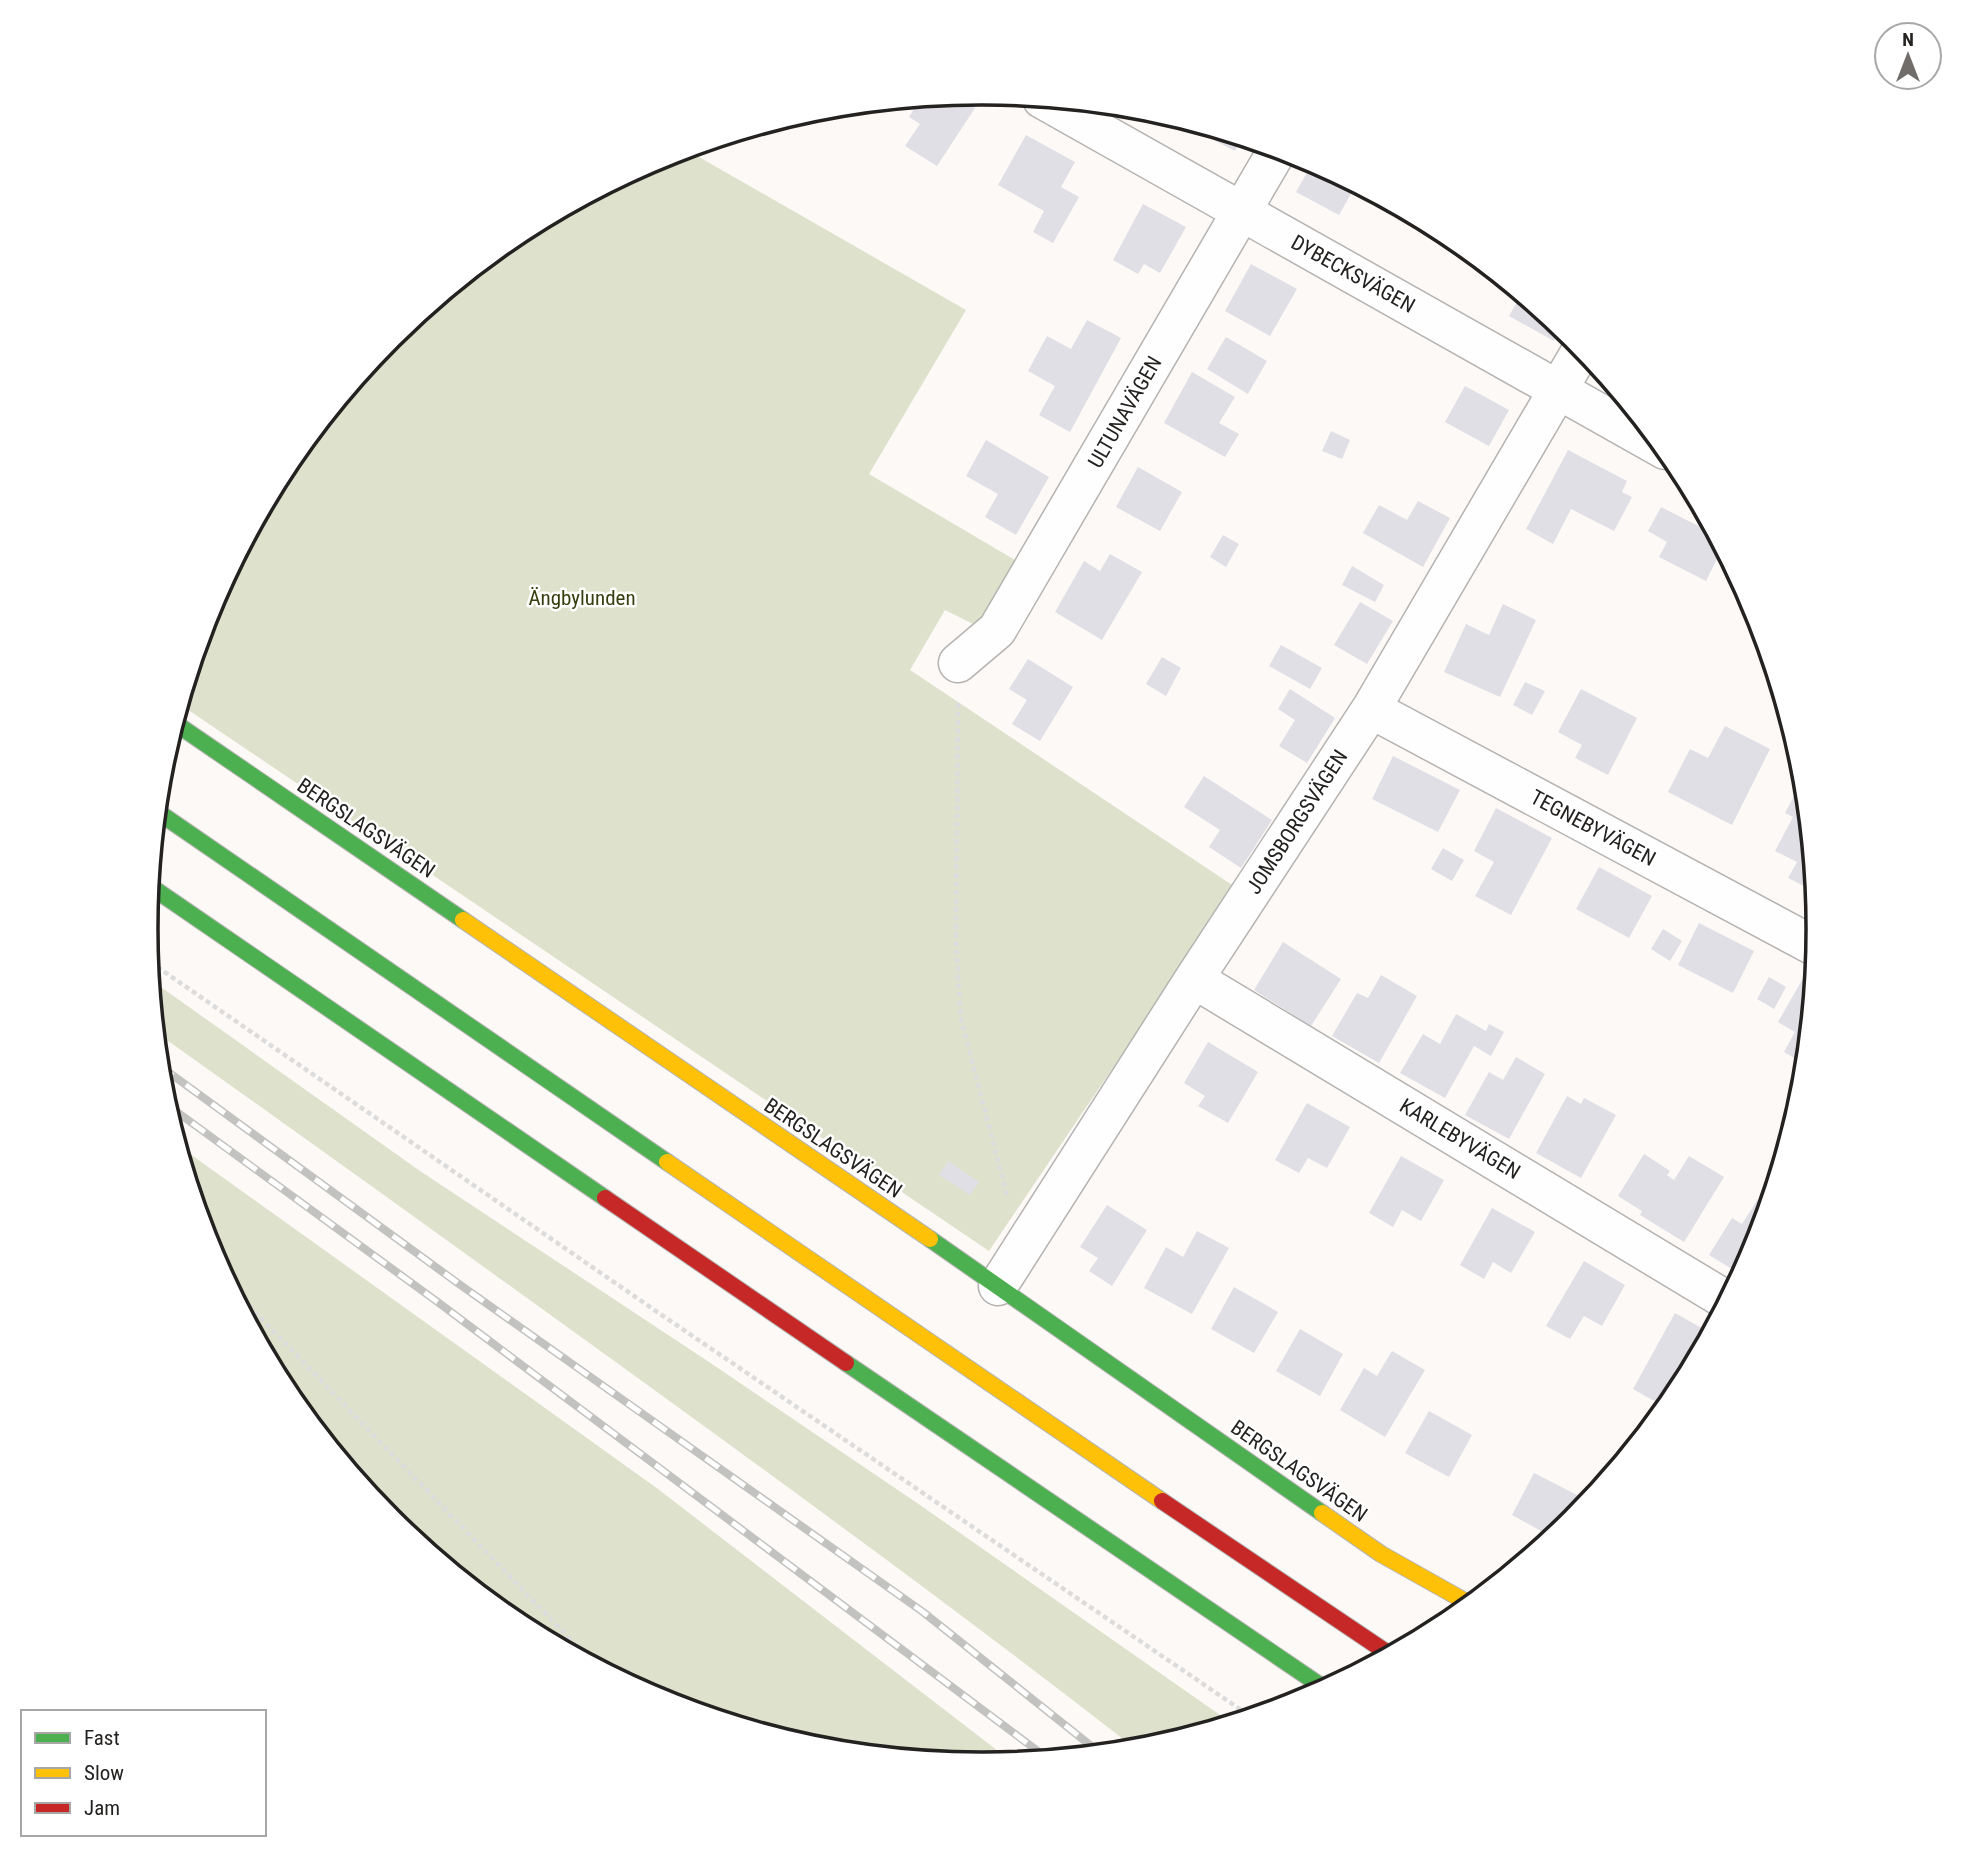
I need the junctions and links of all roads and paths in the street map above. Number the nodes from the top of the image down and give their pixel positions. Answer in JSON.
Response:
{"nodes":[{"id":1,"x":1060,"y":109,"type":"edge"},
{"id":2,"x":1273,"y":159,"type":"edge"},
{"id":3,"x":1243,"y":212,"type":"junction"},
{"id":4,"x":1577,"y":360,"type":"edge"},
{"id":5,"x":1560,"y":390,"type":"junction"},
{"id":6,"x":1642,"y":437,"type":"edge"},
{"id":7,"x":958,"y":663,"type":"joint"},
{"id":8,"x":1371,"y":709,"type":"junction"},
{"id":9,"x":184,"y":729,"type":"edge"},
{"id":10,"x":166,"y":819,"type":"edge"},
{"id":11,"x":159,"y":892,"type":"edge"},
{"id":12,"x":1806,"y":941,"type":"edge"},
{"id":13,"x":160,"y":969,"type":"edge"},
{"id":14,"x":1194,"y":979,"type":"junction"},
{"id":15,"x":1023,"y":1247,"type":"junction"},
{"id":16,"x":998,"y":1286,"type":"junction"},
{"id":17,"x":1720,"y":1296,"type":"edge"},
{"id":18,"x":251,"y":1308,"type":"edge"},
{"id":19,"x":1460,"y":1598,"type":"edge"},
{"id":20,"x":576,"y":1645,"type":"edge"},
{"id":21,"x":1381,"y":1649,"type":"edge"},
{"id":22,"x":1314,"y":1681,"type":"edge"},
{"id":23,"x":1241,"y":1710,"type":"edge"}],
"edges":[{"from":1,"to":3,"type":"street","name":"DYBECKSVÄGEN"},
{"from":2,"to":3,"type":"street","name":"ULTUNAVÄGEN"},
{"from":3,"to":5,"type":"street","name":"DYBECKSVÄGEN"},
{"from":3,"to":7,"type":"street","name":"ULTUNAVÄGEN"},
{"from":4,"to":5,"type":"street","name":"JOMSBORGSVÄGEN"},
{"from":5,"to":6,"type":"street","name":"DYBECKSVÄGEN"},
{"from":5,"to":8,"type":"street","name":"JOMSBORGSVÄGEN"},
{"from":7,"to":15,"type":"path"},
{"from":8,"to":12,"type":"street","name":"TEGNEBYVÄGEN"},
{"from":8,"to":14,"type":"street","name":"JOMSBORGSVÄGEN"},
{"from":9,"to":16,"type":"main road","name":"BERGSLAGSVÄGEN"},
{"from":10,"to":21,"type":"main road"},
{"from":11,"to":22,"type":"main road"},
{"from":13,"to":23,"type":"path"},
{"from":14,"to":15,"type":"street","name":"JOMSBORGSVÄGEN"},
{"from":14,"to":17,"type":"street","name":"KARLEBYVÄGEN"},
{"from":15,"to":16,"type":"street","name":"JOMSBORGSVÄGEN"},
{"from":16,"to":19,"type":"main road","name":"BERGSLAGSVÄGEN"},
{"from":18,"to":20,"type":"path"}]}
